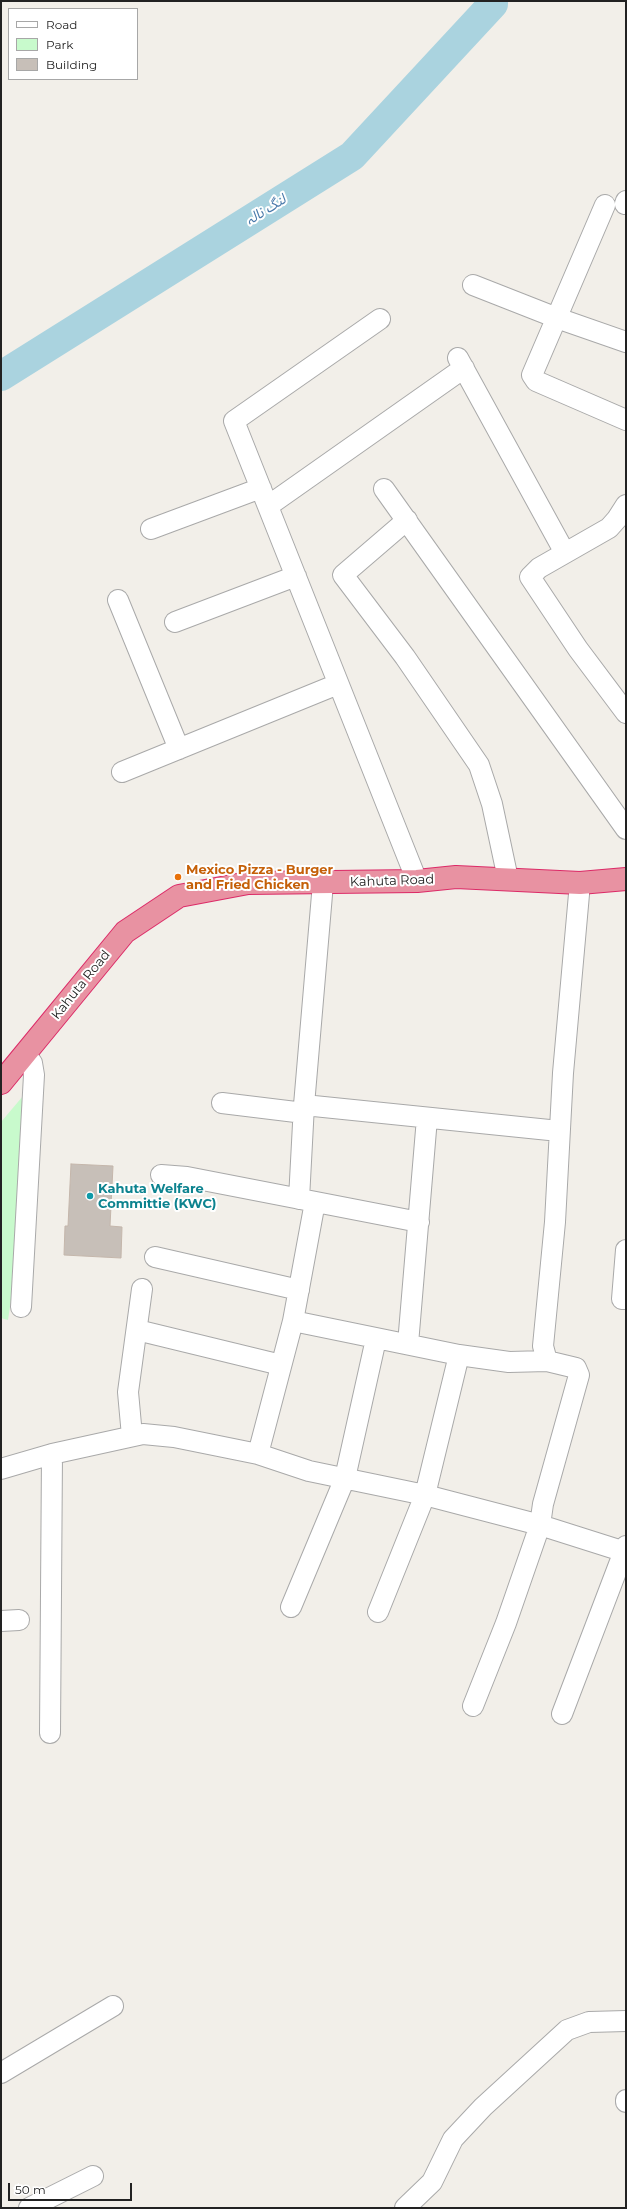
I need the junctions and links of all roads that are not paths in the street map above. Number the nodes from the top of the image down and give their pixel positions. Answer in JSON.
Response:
{"nodes":[{"id":1,"x":619,"y":203,"type":"edge"},
{"id":2,"x":473,"y":285,"type":"dead end"},
{"id":3,"x":557,"y":318,"type":"junction"},
{"id":4,"x":380,"y":320,"type":"dead end"},
{"id":5,"x":626,"y":340,"type":"edge"},
{"id":6,"x":626,"y":420,"type":"edge"},
{"id":7,"x":261,"y":488,"type":"junction"},
{"id":8,"x":384,"y":489,"type":"dead end"},
{"id":9,"x":626,"y":505,"type":"edge"},
{"id":10,"x":268,"y":506,"type":"junction"},
{"id":11,"x":407,"y":520,"type":"junction"},
{"id":12,"x":151,"y":529,"type":"dead end"},
{"id":13,"x":565,"y":553,"type":"junction"},
{"id":14,"x":296,"y":576,"type":"junction"},
{"id":15,"x":118,"y":600,"type":"dead end"},
{"id":16,"x":175,"y":622,"type":"dead end"},
{"id":17,"x":338,"y":684,"type":"junction"},
{"id":18,"x":626,"y":713,"type":"edge"},
{"id":19,"x":179,"y":749,"type":"junction"},
{"id":20,"x":122,"y":772,"type":"dead end"},
{"id":21,"x":626,"y":829,"type":"edge"},
{"id":22,"x":508,"y":879,"type":"junction"},
{"id":23,"x":626,"y":879,"type":"edge"},
{"id":24,"x":417,"y":881,"type":"junction"},
{"id":25,"x":323,"y":883,"type":"junction"},
{"id":26,"x":580,"y":883,"type":"junction"},
{"id":27,"x":25,"y":1054,"type":"junction"},
{"id":28,"x":1,"y":1083,"type":"edge"},
{"id":29,"x":222,"y":1103,"type":"dead end"},
{"id":30,"x":304,"y":1109,"type":"junction"},
{"id":31,"x":427,"y":1118,"type":"junction"},
{"id":32,"x":559,"y":1131,"type":"junction"},
{"id":33,"x":160,"y":1176,"type":"dead end"},
{"id":34,"x":307,"y":1201,"type":"junction"},
{"id":35,"x":419,"y":1222,"type":"junction"},
{"id":36,"x":626,"y":1250,"type":"edge"},
{"id":37,"x":155,"y":1257,"type":"dead end"},
{"id":38,"x":142,"y":1289,"type":"dead end"},
{"id":39,"x":299,"y":1290,"type":"junction"},
{"id":40,"x":626,"y":1300,"type":"edge"},
{"id":41,"x":21,"y":1307,"type":"dead end"},
{"id":42,"x":293,"y":1321,"type":"junction"},
{"id":43,"x":137,"y":1330,"type":"junction"},
{"id":44,"x":376,"y":1339,"type":"junction"},
{"id":45,"x":408,"y":1344,"type":"junction"},
{"id":46,"x":459,"y":1355,"type":"junction"},
{"id":47,"x":547,"y":1361,"type":"junction"},
{"id":48,"x":282,"y":1366,"type":"junction"},
{"id":49,"x":132,"y":1436,"type":"junction"},
{"id":50,"x":52,"y":1454,"type":"junction"},
{"id":51,"x":258,"y":1454,"type":"junction"},
{"id":52,"x":1,"y":1469,"type":"edge"},
{"id":53,"x":345,"y":1478,"type":"junction"},
{"id":54,"x":425,"y":1495,"type":"junction"},
{"id":55,"x":540,"y":1525,"type":"junction"},
{"id":56,"x":624,"y":1548,"type":"edge"},
{"id":57,"x":291,"y":1607,"type":"dead end"},
{"id":58,"x":378,"y":1612,"type":"dead end"},
{"id":59,"x":473,"y":1706,"type":"dead end"},
{"id":60,"x":562,"y":1714,"type":"dead end"},
{"id":61,"x":50,"y":1733,"type":"dead end"},
{"id":62,"x":113,"y":2006,"type":"dead end"},
{"id":63,"x":626,"y":2021,"type":"edge"},
{"id":64,"x":1,"y":2073,"type":"edge"},
{"id":65,"x":93,"y":2176,"type":"dead end"},
{"id":66,"x":29,"y":2208,"type":"edge"},
{"id":67,"x":404,"y":2208,"type":"edge"}],
"edges":[{"from":1,"to":3,"type":"street"},
{"from":2,"to":3,"type":"street"},
{"from":3,"to":5,"type":"street"},
{"from":3,"to":6,"type":"street"},
{"from":4,"to":7,"type":"street"},
{"from":7,"to":10,"type":"street"},
{"from":7,"to":12,"type":"street"},
{"from":8,"to":11,"type":"street"},
{"from":9,"to":13,"type":"street"},
{"from":10,"to":13,"type":"street"},
{"from":10,"to":14,"type":"street"},
{"from":11,"to":21,"type":"street"},
{"from":11,"to":22,"type":"street"},
{"from":13,"to":18,"type":"street"},
{"from":14,"to":16,"type":"street"},
{"from":14,"to":17,"type":"street"},
{"from":15,"to":19,"type":"street"},
{"from":17,"to":19,"type":"street"},
{"from":17,"to":24,"type":"street"},
{"from":19,"to":20,"type":"street"},
{"from":22,"to":24,"type":"highway","name":"Kahuta Road"},
{"from":22,"to":26,"type":"highway","name":"Kahuta Road"},
{"from":23,"to":26,"type":"highway","name":"Kahuta Road"},
{"from":24,"to":25,"type":"highway","name":"Kahuta Road"},
{"from":25,"to":27,"type":"highway","name":"Kahuta Road"},
{"from":25,"to":30,"type":"street"},
{"from":26,"to":32,"type":"street"},
{"from":27,"to":28,"type":"highway","name":"Kahuta Road"},
{"from":27,"to":41,"type":"street"},
{"from":29,"to":30,"type":"street"},
{"from":30,"to":31,"type":"street"},
{"from":30,"to":34,"type":"street"},
{"from":31,"to":32,"type":"street"},
{"from":31,"to":35,"type":"street"},
{"from":32,"to":47,"type":"street"},
{"from":33,"to":34,"type":"street"},
{"from":34,"to":35,"type":"street"},
{"from":34,"to":39,"type":"street"},
{"from":35,"to":45,"type":"street"},
{"from":36,"to":40,"type":"street"},
{"from":37,"to":39,"type":"street"},
{"from":38,"to":43,"type":"street"},
{"from":39,"to":42,"type":"street"},
{"from":42,"to":44,"type":"street"},
{"from":42,"to":48,"type":"street"},
{"from":43,"to":48,"type":"street"},
{"from":43,"to":49,"type":"street"},
{"from":44,"to":45,"type":"street"},
{"from":44,"to":53,"type":"street"},
{"from":45,"to":46,"type":"street"},
{"from":46,"to":47,"type":"street"},
{"from":46,"to":54,"type":"street"},
{"from":47,"to":55,"type":"street"},
{"from":48,"to":51,"type":"street"},
{"from":49,"to":50,"type":"street"},
{"from":49,"to":51,"type":"street"},
{"from":50,"to":52,"type":"street"},
{"from":50,"to":61,"type":"street"},
{"from":51,"to":53,"type":"street"},
{"from":53,"to":54,"type":"street"},
{"from":53,"to":57,"type":"street"},
{"from":54,"to":55,"type":"street"},
{"from":54,"to":58,"type":"street"},
{"from":55,"to":56,"type":"street"},
{"from":55,"to":59,"type":"street"},
{"from":56,"to":60,"type":"street"},
{"from":62,"to":64,"type":"street"},
{"from":63,"to":67,"type":"street"},
{"from":65,"to":66,"type":"street"}]}
